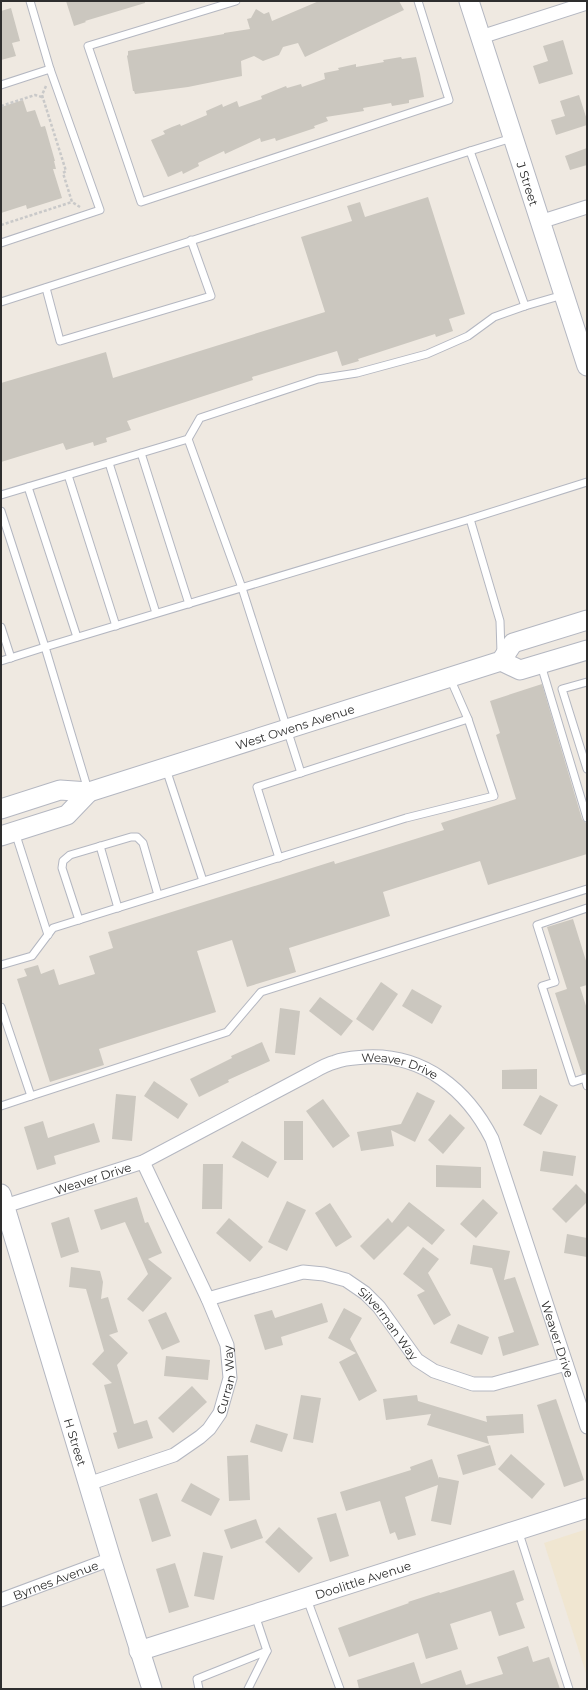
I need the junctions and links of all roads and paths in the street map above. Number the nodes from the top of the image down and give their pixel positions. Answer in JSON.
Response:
{"nodes":[{"id":1,"x":30,"y":1,"type":"edge"},
{"id":2,"x":236,"y":1,"type":"edge"},
{"id":3,"x":418,"y":1,"type":"edge"},
{"id":4,"x":469,"y":1,"type":"edge"},
{"id":5,"x":587,"y":3,"type":"edge"},
{"id":6,"x":481,"y":37,"type":"junction"},
{"id":7,"x":51,"y":71,"type":"junction"},
{"id":8,"x":1,"y":85,"type":"edge"},
{"id":9,"x":42,"y":97,"type":"junction"},
{"id":10,"x":1,"y":106,"type":"edge"},
{"id":11,"x":513,"y":137,"type":"junction"},
{"id":12,"x":470,"y":151,"type":"junction"},
{"id":13,"x":72,"y":202,"type":"junction"},
{"id":14,"x":587,"y":207,"type":"edge"},
{"id":15,"x":100,"y":208,"type":"junction"},
{"id":16,"x":540,"y":222,"type":"junction"},
{"id":17,"x":1,"y":226,"type":"edge"},
{"id":18,"x":191,"y":240,"type":"junction"},
{"id":19,"x":1,"y":243,"type":"edge"},
{"id":20,"x":46,"y":288,"type":"junction"},
{"id":21,"x":564,"y":294,"type":"junction"},
{"id":22,"x":1,"y":302,"type":"edge"},
{"id":23,"x":525,"y":306,"type":"junction"},
{"id":24,"x":587,"y":366,"type":"edge"},
{"id":25,"x":188,"y":439,"type":"junction"},
{"id":26,"x":141,"y":453,"type":"junction"},
{"id":27,"x":109,"y":463,"type":"junction"},
{"id":28,"x":68,"y":475,"type":"junction"},
{"id":29,"x":587,"y":482,"type":"edge"},
{"id":30,"x":28,"y":487,"type":"junction"},
{"id":31,"x":1,"y":495,"type":"edge"},
{"id":32,"x":1,"y":511,"type":"edge"},
{"id":33,"x":470,"y":519,"type":"junction"},
{"id":34,"x":242,"y":588,"type":"junction"},
{"id":35,"x":189,"y":604,"type":"junction"},
{"id":36,"x":156,"y":613,"type":"junction"},
{"id":37,"x":587,"y":620,"type":"edge"},
{"id":38,"x":116,"y":626,"type":"junction"},
{"id":39,"x":1,"y":628,"type":"edge"},
{"id":40,"x":76,"y":637,"type":"junction"},
{"id":41,"x":45,"y":647,"type":"junction"},
{"id":42,"x":587,"y":650,"type":"edge"},
{"id":43,"x":11,"y":658,"type":"junction"},
{"id":44,"x":1,"y":661,"type":"edge"},
{"id":45,"x":501,"y":661,"type":"junction"},
{"id":46,"x":541,"y":664,"type":"junction"},
{"id":47,"x":450,"y":678,"type":"junction"},
{"id":48,"x":587,"y":682,"type":"edge"},
{"id":49,"x":468,"y":719,"type":"junction"},
{"id":50,"x":287,"y":730,"type":"junction"},
{"id":51,"x":166,"y":768,"type":"junction"},
{"id":52,"x":587,"y":769,"type":"edge"},
{"id":53,"x":301,"y":773,"type":"junction"},
{"id":54,"x":89,"y":792,"type":"junction"},
{"id":55,"x":1,"y":809,"type":"edge"},
{"id":56,"x":587,"y":818,"type":"edge"},
{"id":57,"x":8,"y":834,"type":"edge"},
{"id":58,"x":100,"y":846,"type":"junction"},
{"id":59,"x":279,"y":858,"type":"junction"},
{"id":60,"x":203,"y":881,"type":"junction"},
{"id":61,"x":587,"y":889,"type":"edge"},
{"id":62,"x":158,"y":895,"type":"junction"},
{"id":63,"x":118,"y":908,"type":"junction"},
{"id":64,"x":587,"y":908,"type":"edge"},
{"id":65,"x":79,"y":920,"type":"junction"},
{"id":66,"x":48,"y":934,"type":"junction"},
{"id":67,"x":1,"y":965,"type":"edge"},
{"id":68,"x":1,"y":1007,"type":"edge"},
{"id":69,"x":587,"y":1086,"type":"edge"},
{"id":70,"x":31,"y":1096,"type":"junction"},
{"id":71,"x":1,"y":1106,"type":"edge"},
{"id":72,"x":142,"y":1162,"type":"junction"},
{"id":73,"x":3,"y":1200,"type":"edge"},
{"id":74,"x":208,"y":1299,"type":"junction"},
{"id":75,"x":566,"y":1364,"type":"junction"},
{"id":76,"x":587,"y":1427,"type":"edge"},
{"id":77,"x":88,"y":1484,"type":"junction"},
{"id":78,"x":587,"y":1508,"type":"edge"},
{"id":79,"x":518,"y":1530,"type":"junction"},
{"id":80,"x":110,"y":1559,"type":"junction"},
{"id":81,"x":307,"y":1598,"type":"junction"},
{"id":82,"x":1,"y":1600,"type":"edge"},
{"id":83,"x":255,"y":1614,"type":"junction"},
{"id":84,"x":139,"y":1651,"type":"junction"},
{"id":85,"x":267,"y":1651,"type":"junction"},
{"id":86,"x":152,"y":1689,"type":"edge"},
{"id":87,"x":199,"y":1689,"type":"edge"},
{"id":88,"x":248,"y":1689,"type":"edge"},
{"id":89,"x":340,"y":1689,"type":"edge"},
{"id":90,"x":569,"y":1689,"type":"edge"}],
"edges":[{"from":1,"to":7,"type":"lane"},
{"from":2,"to":3,"type":"lane"},
{"from":4,"to":6,"type":"street","name":"J Street"},
{"from":5,"to":6,"type":"street"},
{"from":6,"to":11,"type":"street","name":"J Street"},
{"from":7,"to":8,"type":"lane"},
{"from":7,"to":9,"type":"path"},
{"from":7,"to":15,"type":"lane"},
{"from":9,"to":10,"type":"path"},
{"from":9,"to":13,"type":"path"},
{"from":11,"to":12,"type":"lane"},
{"from":11,"to":16,"type":"street","name":"J Street"},
{"from":12,"to":18,"type":"lane"},
{"from":12,"to":23,"type":"lane"},
{"from":13,"to":15,"type":"path"},
{"from":13,"to":17,"type":"path"},
{"from":14,"to":16,"type":"street"},
{"from":15,"to":19,"type":"lane"},
{"from":16,"to":21,"type":"street","name":"J Street"},
{"from":18,"to":20,"type":"lane"},
{"from":18,"to":20,"type":"lane"},
{"from":20,"to":22,"type":"lane"},
{"from":21,"to":23,"type":"lane"},
{"from":21,"to":24,"type":"street","name":"J Street"},
{"from":23,"to":25,"type":"lane"},
{"from":25,"to":26,"type":"lane"},
{"from":25,"to":34,"type":"lane"},
{"from":26,"to":27,"type":"lane"},
{"from":26,"to":35,"type":"lane"},
{"from":27,"to":28,"type":"lane"},
{"from":27,"to":36,"type":"lane"},
{"from":28,"to":30,"type":"lane"},
{"from":28,"to":38,"type":"lane"},
{"from":29,"to":33,"type":"lane"},
{"from":30,"to":31,"type":"lane"},
{"from":30,"to":40,"type":"lane"},
{"from":32,"to":41,"type":"lane"},
{"from":33,"to":34,"type":"lane"},
{"from":33,"to":45,"type":"lane"},
{"from":34,"to":35,"type":"lane"},
{"from":34,"to":50,"type":"lane"},
{"from":35,"to":36,"type":"lane"},
{"from":36,"to":38,"type":"lane"},
{"from":37,"to":45,"type":"street"},
{"from":38,"to":40,"type":"lane"},
{"from":39,"to":43,"type":"lane"},
{"from":40,"to":41,"type":"lane"},
{"from":41,"to":43,"type":"lane"},
{"from":41,"to":54,"type":"lane"},
{"from":42,"to":46,"type":"street"},
{"from":43,"to":44,"type":"lane"},
{"from":45,"to":46,"type":"street"},
{"from":45,"to":47,"type":"street","name":"West Owens Avenue"},
{"from":46,"to":56,"type":"lane"},
{"from":47,"to":49,"type":"lane"},
{"from":47,"to":50,"type":"street","name":"West Owens Avenue"},
{"from":48,"to":52,"type":"lane"},
{"from":49,"to":53,"type":"lane"},
{"from":49,"to":59,"type":"lane"},
{"from":50,"to":51,"type":"street","name":"West Owens Avenue"},
{"from":50,"to":53,"type":"lane"},
{"from":51,"to":54,"type":"street","name":"West Owens Avenue"},
{"from":51,"to":60,"type":"lane"},
{"from":53,"to":59,"type":"lane"},
{"from":54,"to":55,"type":"street","name":"West Owens Avenue"},
{"from":54,"to":57,"type":"street","name":"West Owens Avenue"},
{"from":57,"to":66,"type":"lane"},
{"from":58,"to":62,"type":"lane"},
{"from":58,"to":63,"type":"lane"},
{"from":58,"to":65,"type":"lane"},
{"from":59,"to":60,"type":"lane"},
{"from":60,"to":62,"type":"lane"},
{"from":61,"to":70,"type":"lane"},
{"from":62,"to":63,"type":"lane"},
{"from":63,"to":65,"type":"lane"},
{"from":64,"to":69,"type":"lane"},
{"from":65,"to":66,"type":"lane"},
{"from":66,"to":67,"type":"lane"},
{"from":68,"to":70,"type":"lane"},
{"from":70,"to":71,"type":"lane"},
{"from":72,"to":73,"type":"street","name":"Weaver Drive"},
{"from":72,"to":74,"type":"street","name":"Curran Way"},
{"from":72,"to":75,"type":"street","name":"Weaver Drive"},
{"from":73,"to":77,"type":"street","name":"H Street"},
{"from":74,"to":75,"type":"street","name":"Silverman Way"},
{"from":74,"to":77,"type":"street","name":"Curran Way"},
{"from":75,"to":76,"type":"street","name":"Weaver Drive"},
{"from":77,"to":80,"type":"street","name":"H Street"},
{"from":78,"to":79,"type":"street","name":"Doolittle Avenue"},
{"from":79,"to":81,"type":"street","name":"Doolittle Avenue"},
{"from":79,"to":90,"type":"lane"},
{"from":80,"to":82,"type":"street","name":"Byrnes Avenue"},
{"from":80,"to":84,"type":"street","name":"H Street"},
{"from":81,"to":83,"type":"street","name":"Doolittle Avenue"},
{"from":81,"to":89,"type":"lane"},
{"from":83,"to":84,"type":"street","name":"Doolittle Avenue"},
{"from":83,"to":85,"type":"lane"},
{"from":84,"to":86,"type":"street","name":"H Street"},
{"from":85,"to":87,"type":"lane"},
{"from":85,"to":88,"type":"lane"}]}
